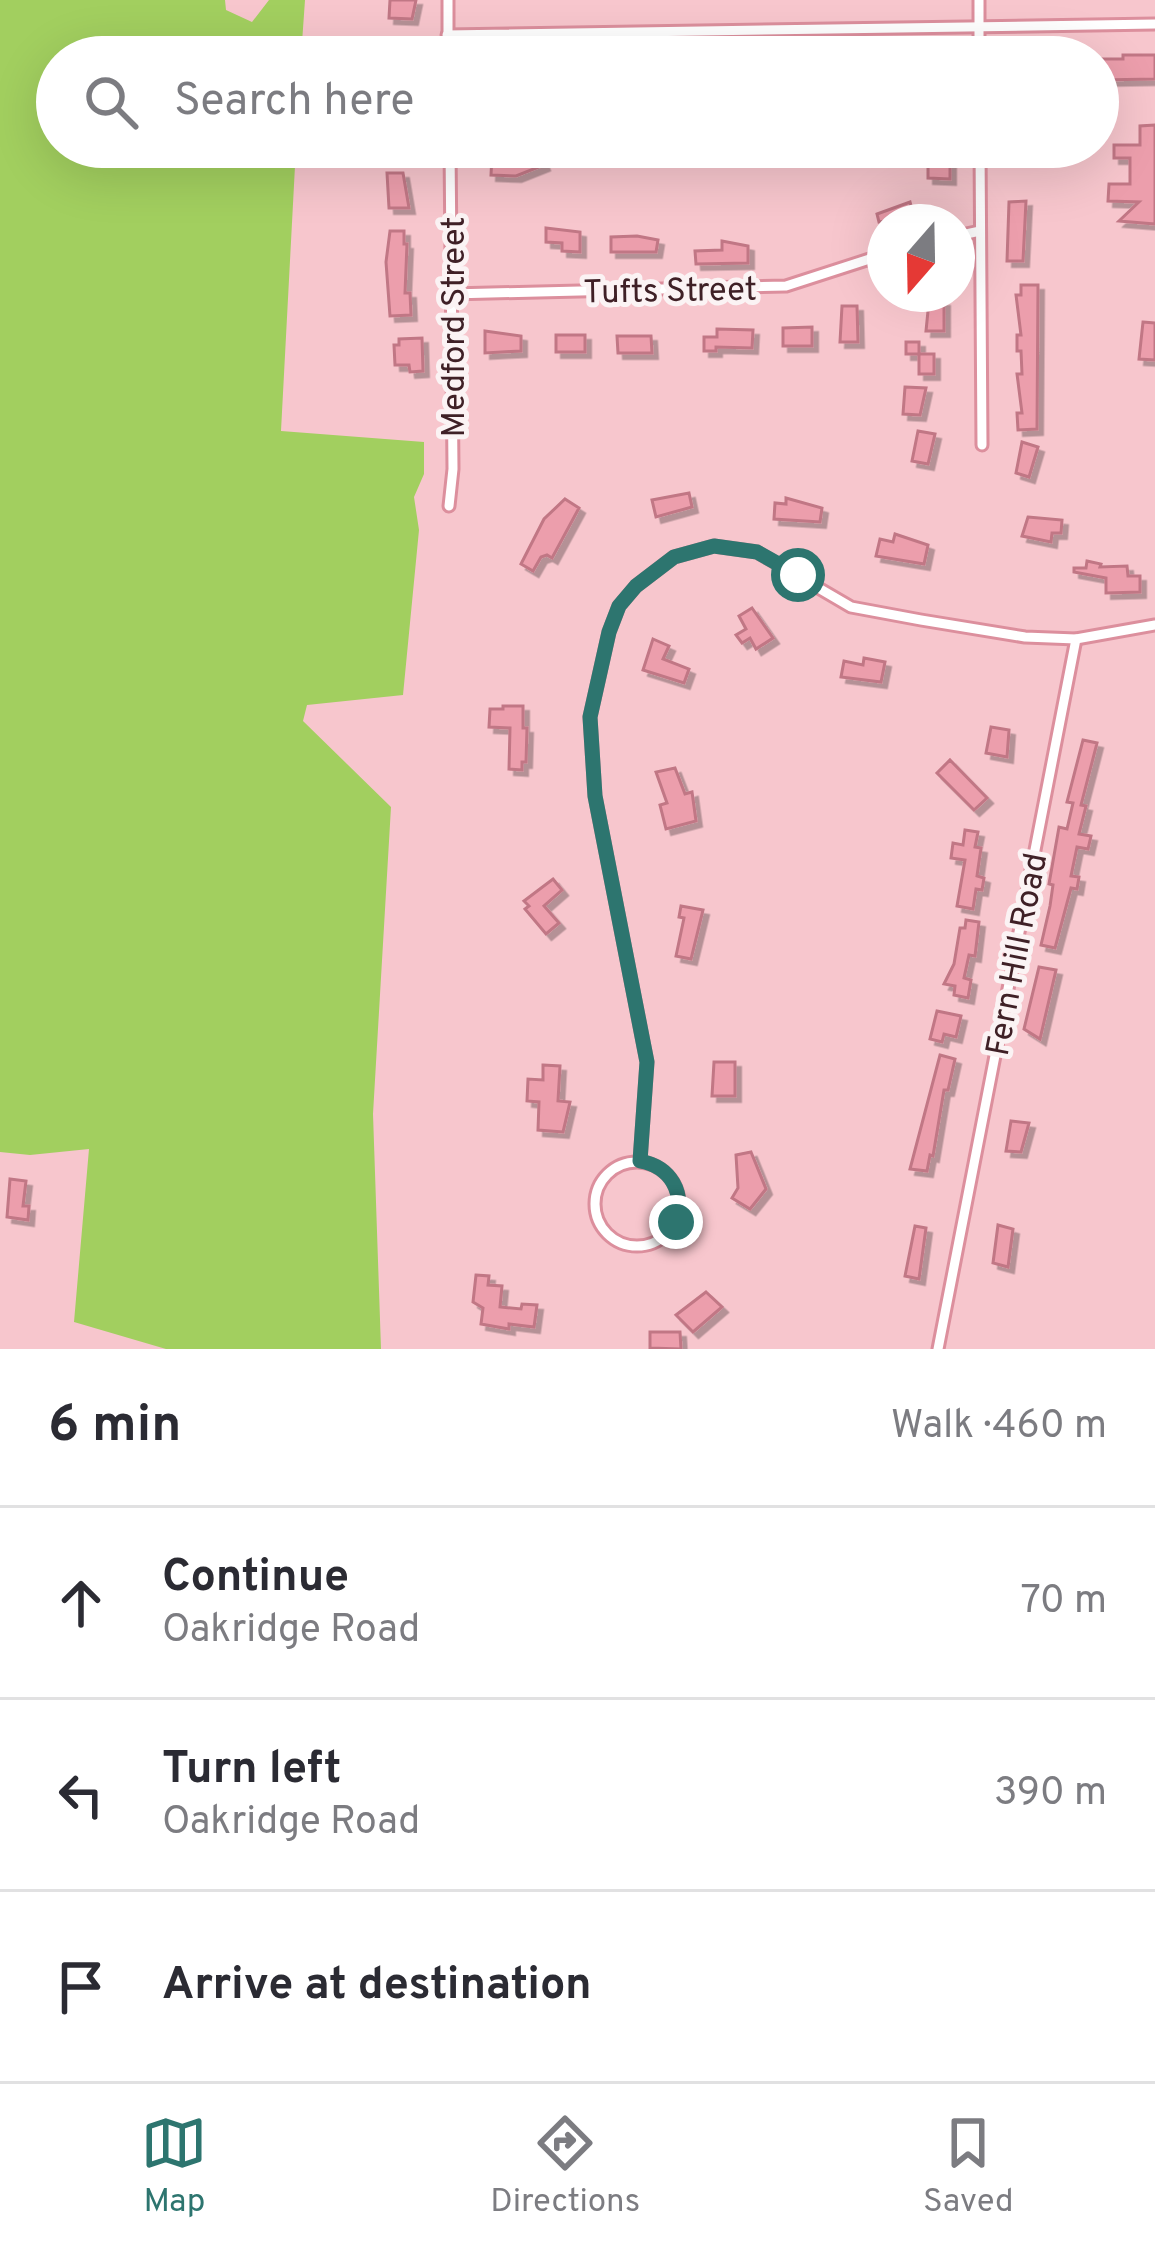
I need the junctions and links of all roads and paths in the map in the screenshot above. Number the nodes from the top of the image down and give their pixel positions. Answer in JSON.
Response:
{"nodes":[{"id":1,"x":448,"y":0,"type":"edge"},
{"id":2,"x":979,"y":0,"type":"edge"},
{"id":3,"x":1155,"y":24,"type":"edge"},
{"id":4,"x":979,"y":27,"type":"junction"},
{"id":5,"x":447,"y":35,"type":"joint"},
{"id":6,"x":979,"y":36,"type":"edge"},
{"id":7,"x":450,"y":168,"type":"edge"},
{"id":8,"x":980,"y":168,"type":"edge"},
{"id":9,"x":980,"y":231,"type":"junction"},
{"id":10,"x":975,"y":232,"type":"edge"},
{"id":11,"x":867,"y":260,"type":"edge"},
{"id":12,"x":451,"y":295,"type":"junction"},
{"id":13,"x":982,"y":445,"type":"dead end"},
{"id":14,"x":449,"y":506,"type":"dead end"},
{"id":15,"x":1155,"y":625,"type":"edge"},
{"id":16,"x":1076,"y":639,"type":"junction"},
{"id":17,"x":640,"y":1161,"type":"junction"},
{"id":18,"x":938,"y":1349,"type":"edge"}],
"edges":[{"from":1,"to":5,"type":"street"},
{"from":2,"to":4,"type":"street"},
{"from":3,"to":4,"type":"street"},
{"from":4,"to":5,"type":"street"},
{"from":4,"to":6,"type":"street"},
{"from":7,"to":12,"type":"street","name":"Medford Street"},
{"from":8,"to":9,"type":"street"},
{"from":9,"to":10,"type":"street"},
{"from":9,"to":13,"type":"street"},
{"from":11,"to":12,"type":"street","name":"Tufts Street"},
{"from":12,"to":14,"type":"street","name":"Medford Street"},
{"from":15,"to":16,"type":"street"},
{"from":16,"to":17,"type":"street"},
{"from":16,"to":18,"type":"street","name":"Fern Hill Road"},
{"from":17,"to":17,"type":"street"}]}
